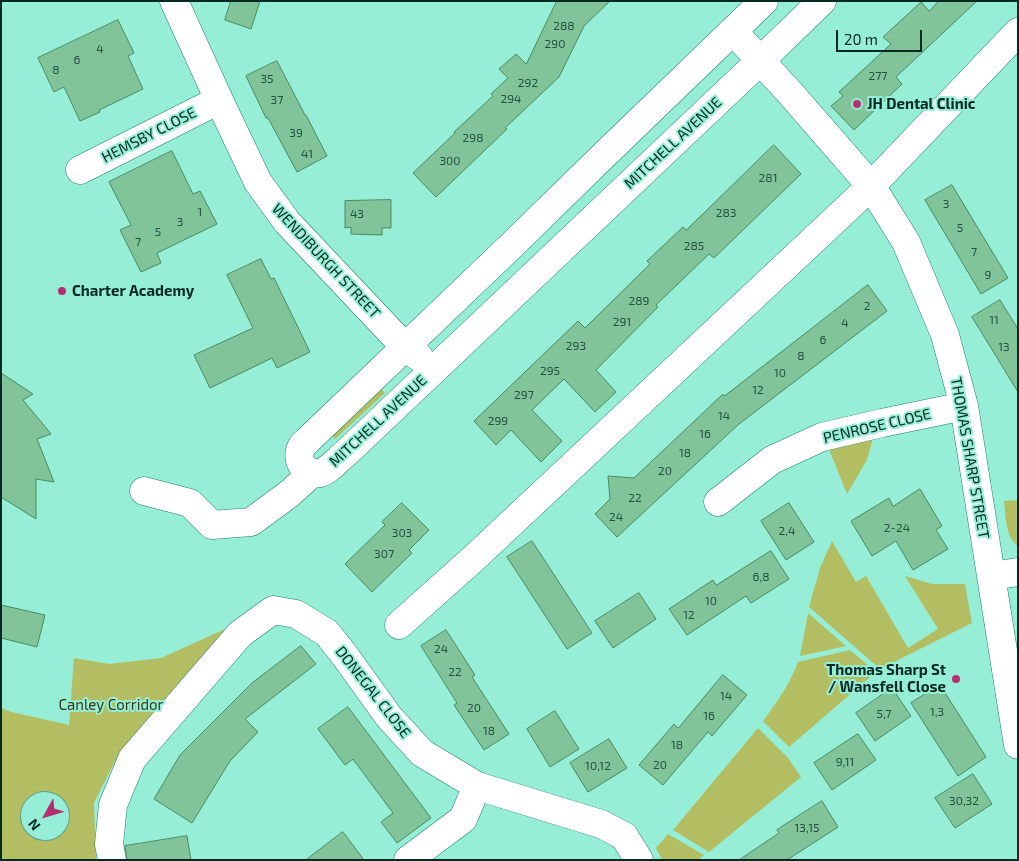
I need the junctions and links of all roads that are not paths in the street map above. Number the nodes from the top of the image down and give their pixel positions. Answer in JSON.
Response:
{"nodes":[{"id":1,"x":174,"y":1,"type":"edge"},
{"id":2,"x":764,"y":1,"type":"edge"},
{"id":3,"x":822,"y":1,"type":"edge"},
{"id":4,"x":733,"y":31,"type":"junction"},
{"id":5,"x":1018,"y":32,"type":"edge"},
{"id":6,"x":760,"y":61,"type":"junction"},
{"id":7,"x":219,"y":100,"type":"junction"},
{"id":8,"x":80,"y":170,"type":"dead end"},
{"id":9,"x":872,"y":186,"type":"junction"},
{"id":10,"x":405,"y":347,"type":"junction"},
{"id":11,"x":435,"y":368,"type":"junction"},
{"id":12,"x":964,"y":406,"type":"junction"},
{"id":13,"x":312,"y":473,"type":"junction"},
{"id":14,"x":144,"y":491,"type":"dead end"},
{"id":15,"x":718,"y":502,"type":"dead end"},
{"id":16,"x":1005,"y":574,"type":"edge"},
{"id":17,"x":399,"y":625,"type":"dead end"},
{"id":18,"x":1018,"y":745,"type":"edge"},
{"id":19,"x":477,"y":786,"type":"junction"},
{"id":20,"x":112,"y":860,"type":"edge"},
{"id":21,"x":408,"y":860,"type":"edge"},
{"id":22,"x":639,"y":860,"type":"edge"}],
"edges":[{"from":1,"to":7,"type":"street","name":"WENDIBURGH STREET"},
{"from":2,"to":4,"type":"street","name":"MITCHELL AVENUE"},
{"from":3,"to":6,"type":"street","name":"MITCHELL AVENUE"},
{"from":4,"to":6,"type":"street","name":"THOMAS SHARP STREET"},
{"from":4,"to":10,"type":"street","name":"MITCHELL AVENUE"},
{"from":5,"to":9,"type":"street"},
{"from":6,"to":9,"type":"street","name":"THOMAS SHARP STREET"},
{"from":6,"to":11,"type":"street","name":"MITCHELL AVENUE"},
{"from":7,"to":8,"type":"street","name":"HEMSBY CLOSE"},
{"from":7,"to":10,"type":"street","name":"WENDIBURGH STREET"},
{"from":9,"to":12,"type":"street","name":"THOMAS SHARP STREET"},
{"from":9,"to":17,"type":"street"},
{"from":10,"to":11,"type":"street","name":"WENDIBURGH STREET"},
{"from":10,"to":13,"type":"street","name":"MITCHELL AVENUE"},
{"from":11,"to":13,"type":"street","name":"MITCHELL AVENUE"},
{"from":12,"to":15,"type":"street","name":"PENROSE CLOSE"},
{"from":12,"to":16,"type":"street","name":"THOMAS SHARP STREET"},
{"from":13,"to":14,"type":"street"},
{"from":16,"to":18,"type":"street","name":"THOMAS SHARP STREET"},
{"from":19,"to":20,"type":"street","name":"DONEGAL CLOSE"},
{"from":19,"to":21,"type":"street"},
{"from":19,"to":22,"type":"street","name":"DONEGAL CLOSE"}]}
